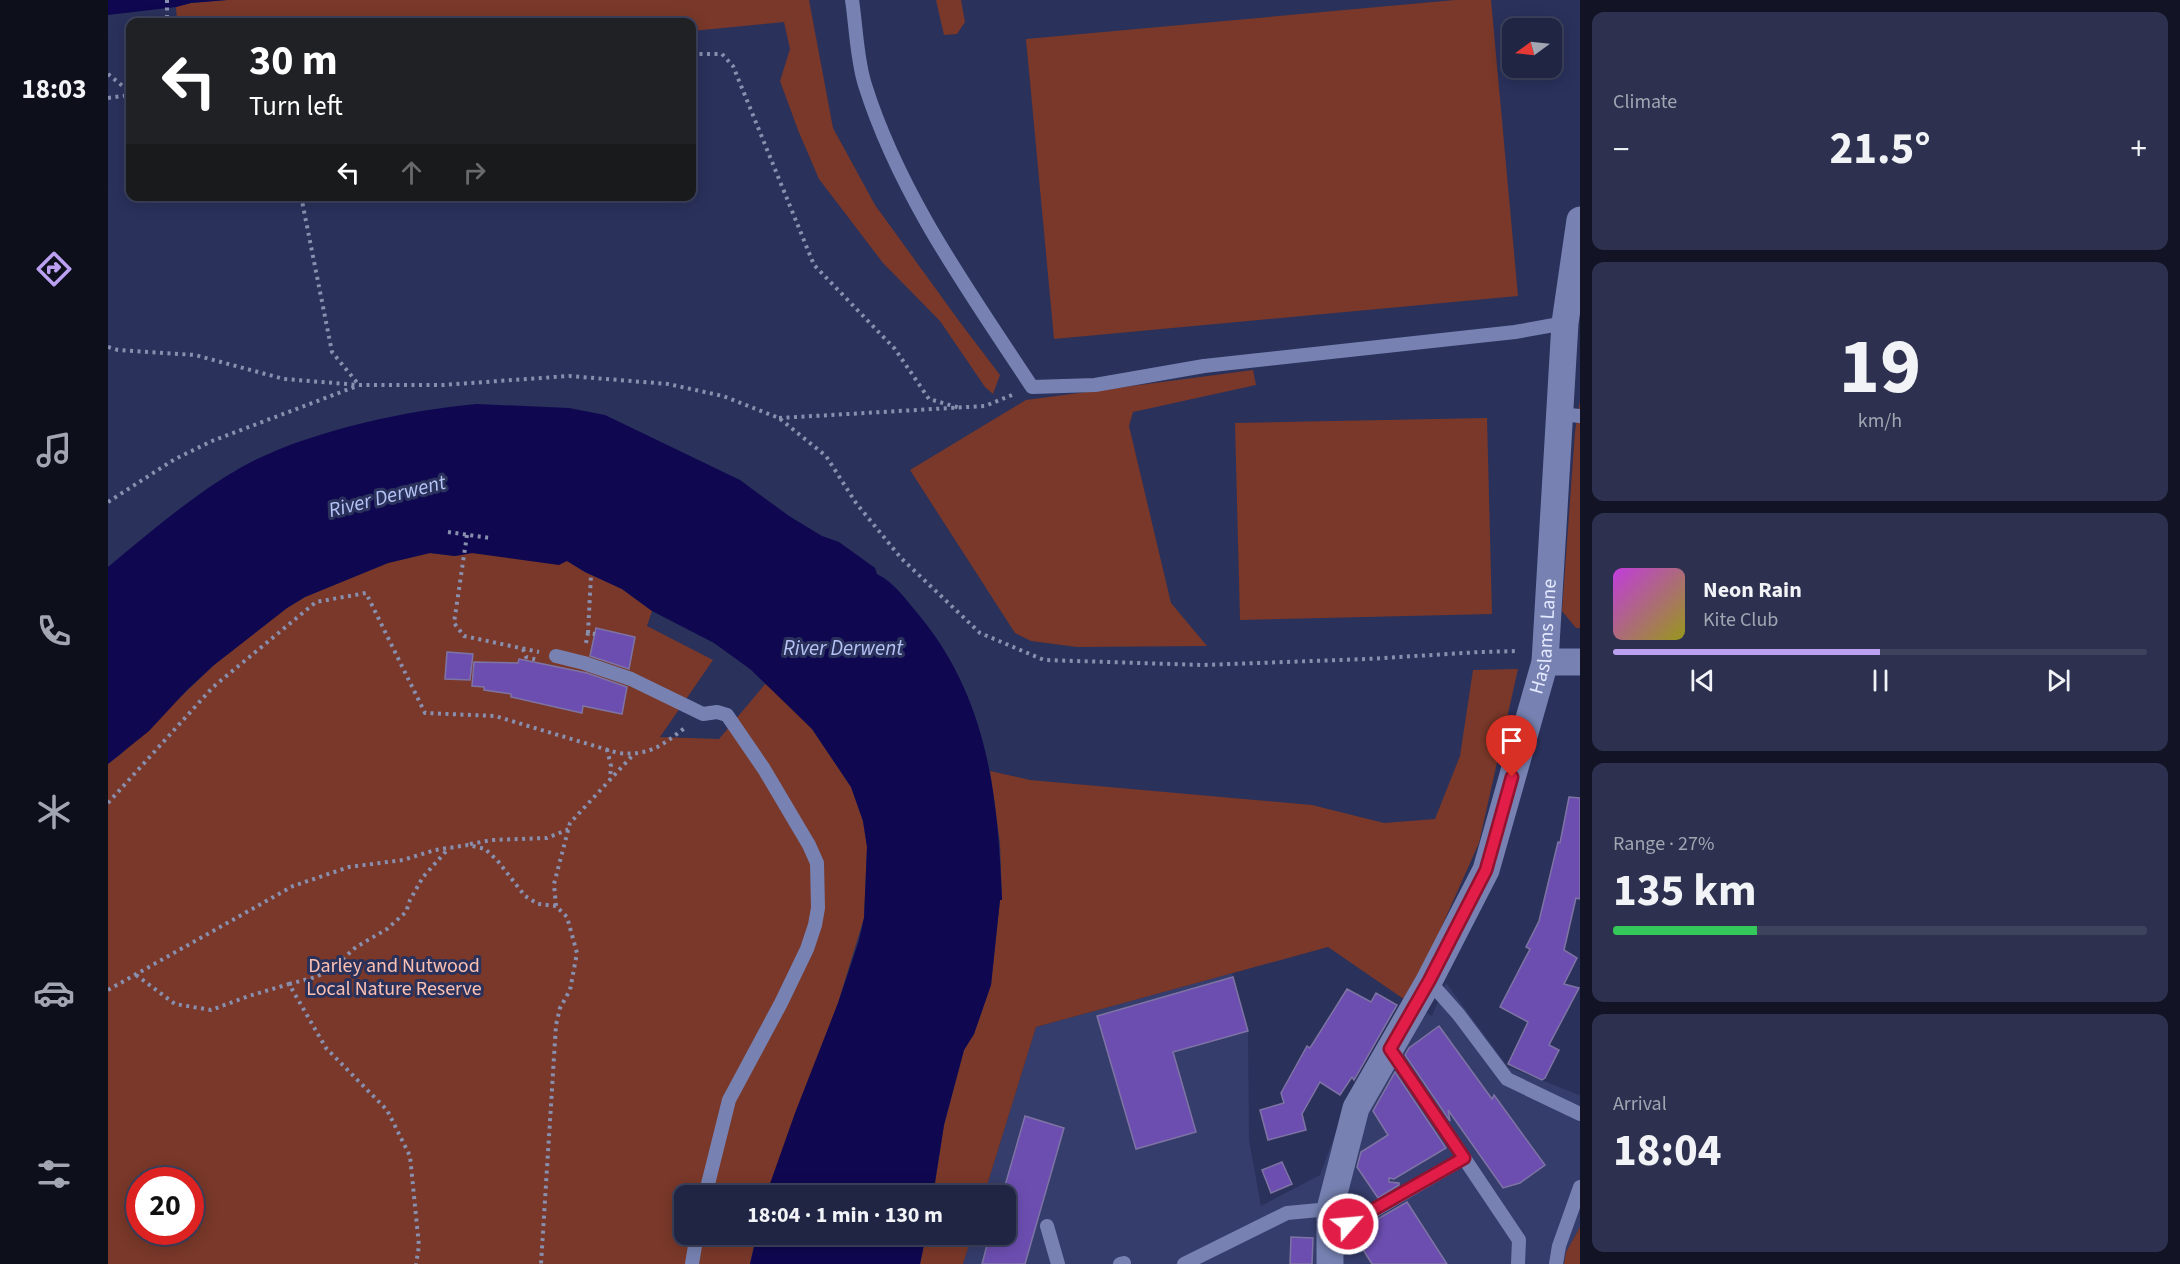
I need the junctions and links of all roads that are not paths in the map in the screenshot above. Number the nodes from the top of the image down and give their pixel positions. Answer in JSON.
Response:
{"nodes":[{"id":1,"x":852,"y":0,"type":"edge"},
{"id":2,"x":1580,"y":219,"type":"edge"},
{"id":3,"x":1565,"y":323,"type":"junction"},
{"id":4,"x":1570,"y":415,"type":"edge"},
{"id":5,"x":555,"y":656,"type":"road end"},
{"id":6,"x":1545,"y":662,"type":"junction"},
{"id":7,"x":1580,"y":662,"type":"edge"},
{"id":8,"x":1429,"y":981,"type":"junction"},
{"id":9,"x":1390,"y":1049,"type":"junction"},
{"id":10,"x":1580,"y":1114,"type":"edge"},
{"id":11,"x":1464,"y":1158,"type":"junction"},
{"id":12,"x":708,"y":1185,"type":"edge"},
{"id":13,"x":1580,"y":1187,"type":"edge"},
{"id":14,"x":1330,"y":1218,"type":"junction"},
{"id":15,"x":1047,"y":1226,"type":"dead end"},
{"id":16,"x":695,"y":1245,"type":"edge"},
{"id":17,"x":692,"y":1264,"type":"edge"},
{"id":18,"x":1058,"y":1264,"type":"edge"},
{"id":19,"x":1184,"y":1264,"type":"edge"},
{"id":20,"x":1330,"y":1264,"type":"edge"},
{"id":21,"x":1518,"y":1264,"type":"edge"},
{"id":22,"x":1557,"y":1264,"type":"edge"}],
"edges":[{"from":1,"to":3,"type":"lane"},
{"from":2,"to":3,"type":"street","name":"Haslams Lane"},
{"from":3,"to":4,"type":"street","name":"Haslams Lane"},
{"from":4,"to":6,"type":"street","name":"Haslams Lane"},
{"from":5,"to":12,"type":"lane"},
{"from":6,"to":7,"type":"street"},
{"from":6,"to":8,"type":"street","name":"Haslams Lane"},
{"from":8,"to":9,"type":"street","name":"Haslams Lane"},
{"from":8,"to":10,"type":"lane"},
{"from":9,"to":11,"type":"lane"},
{"from":9,"to":14,"type":"street","name":"Haslams Lane"},
{"from":11,"to":14,"type":"lane"},
{"from":11,"to":21,"type":"lane"},
{"from":13,"to":22,"type":"lane"},
{"from":14,"to":19,"type":"lane"},
{"from":14,"to":20,"type":"street","name":"Haslams Lane"},
{"from":15,"to":18,"type":"lane"},
{"from":16,"to":17,"type":"lane"}]}
